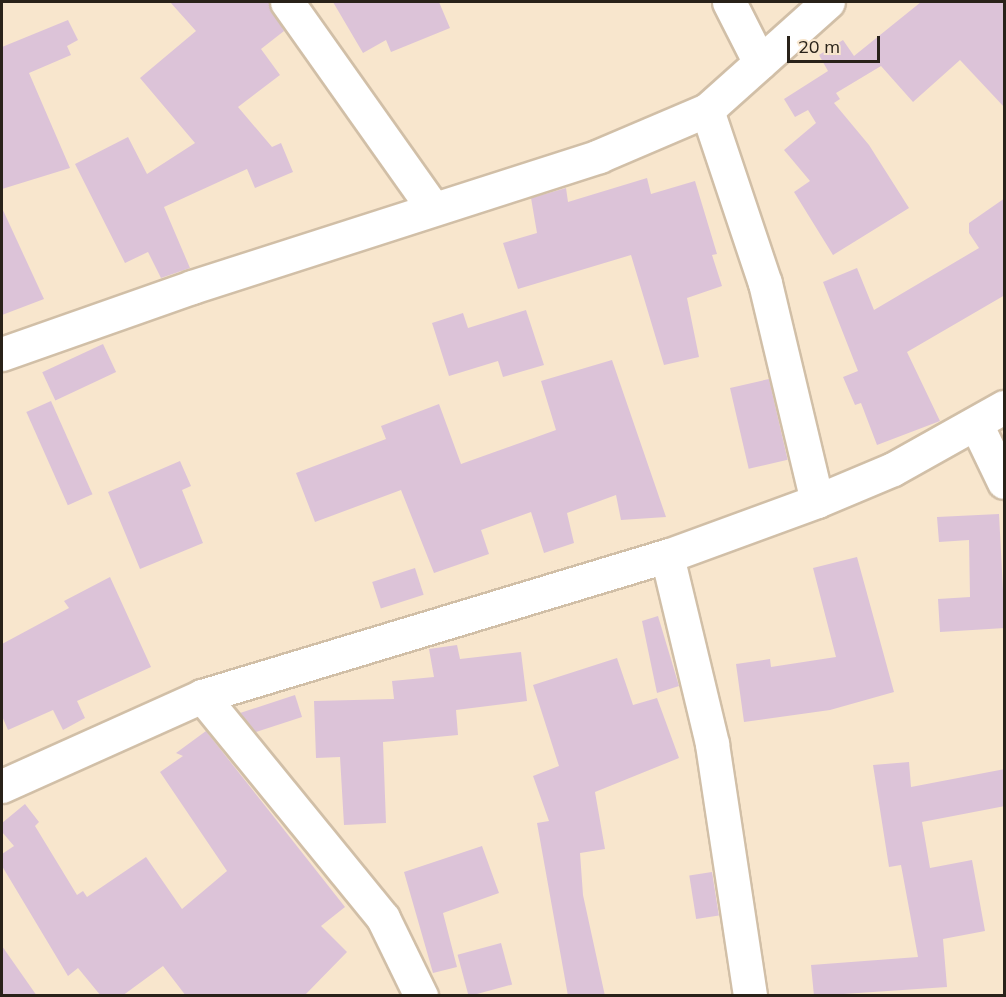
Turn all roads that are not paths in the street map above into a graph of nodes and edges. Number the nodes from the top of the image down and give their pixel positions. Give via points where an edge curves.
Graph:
1 (287, 2) edge
2 (729, 2) edge
3 (828, 2) edge
4 (760, 63) junction
5 (706, 110) junction
6 (433, 208) junction
7 (2, 354) edge
8 (1005, 407) edge
9 (977, 426) junction
10 (1005, 482) edge
11 (817, 501) junction
12 (667, 556) junction
13 (202, 696) junction
14 (2, 786) edge
15 (420, 996) edge
16 (750, 996) edge

1 - 6 street
2 - 4 street
3 - 4 street
4 - 5 street
5 - 6 street via 599,156
5 - 11 street via 765,283
6 - 7 street
8 - 9 street
9 - 10 street
9 - 11 street
11 - 12 street
12 - 13 street
12 - 16 street via 712,744
13 - 14 street
13 - 15 street via 383,918

